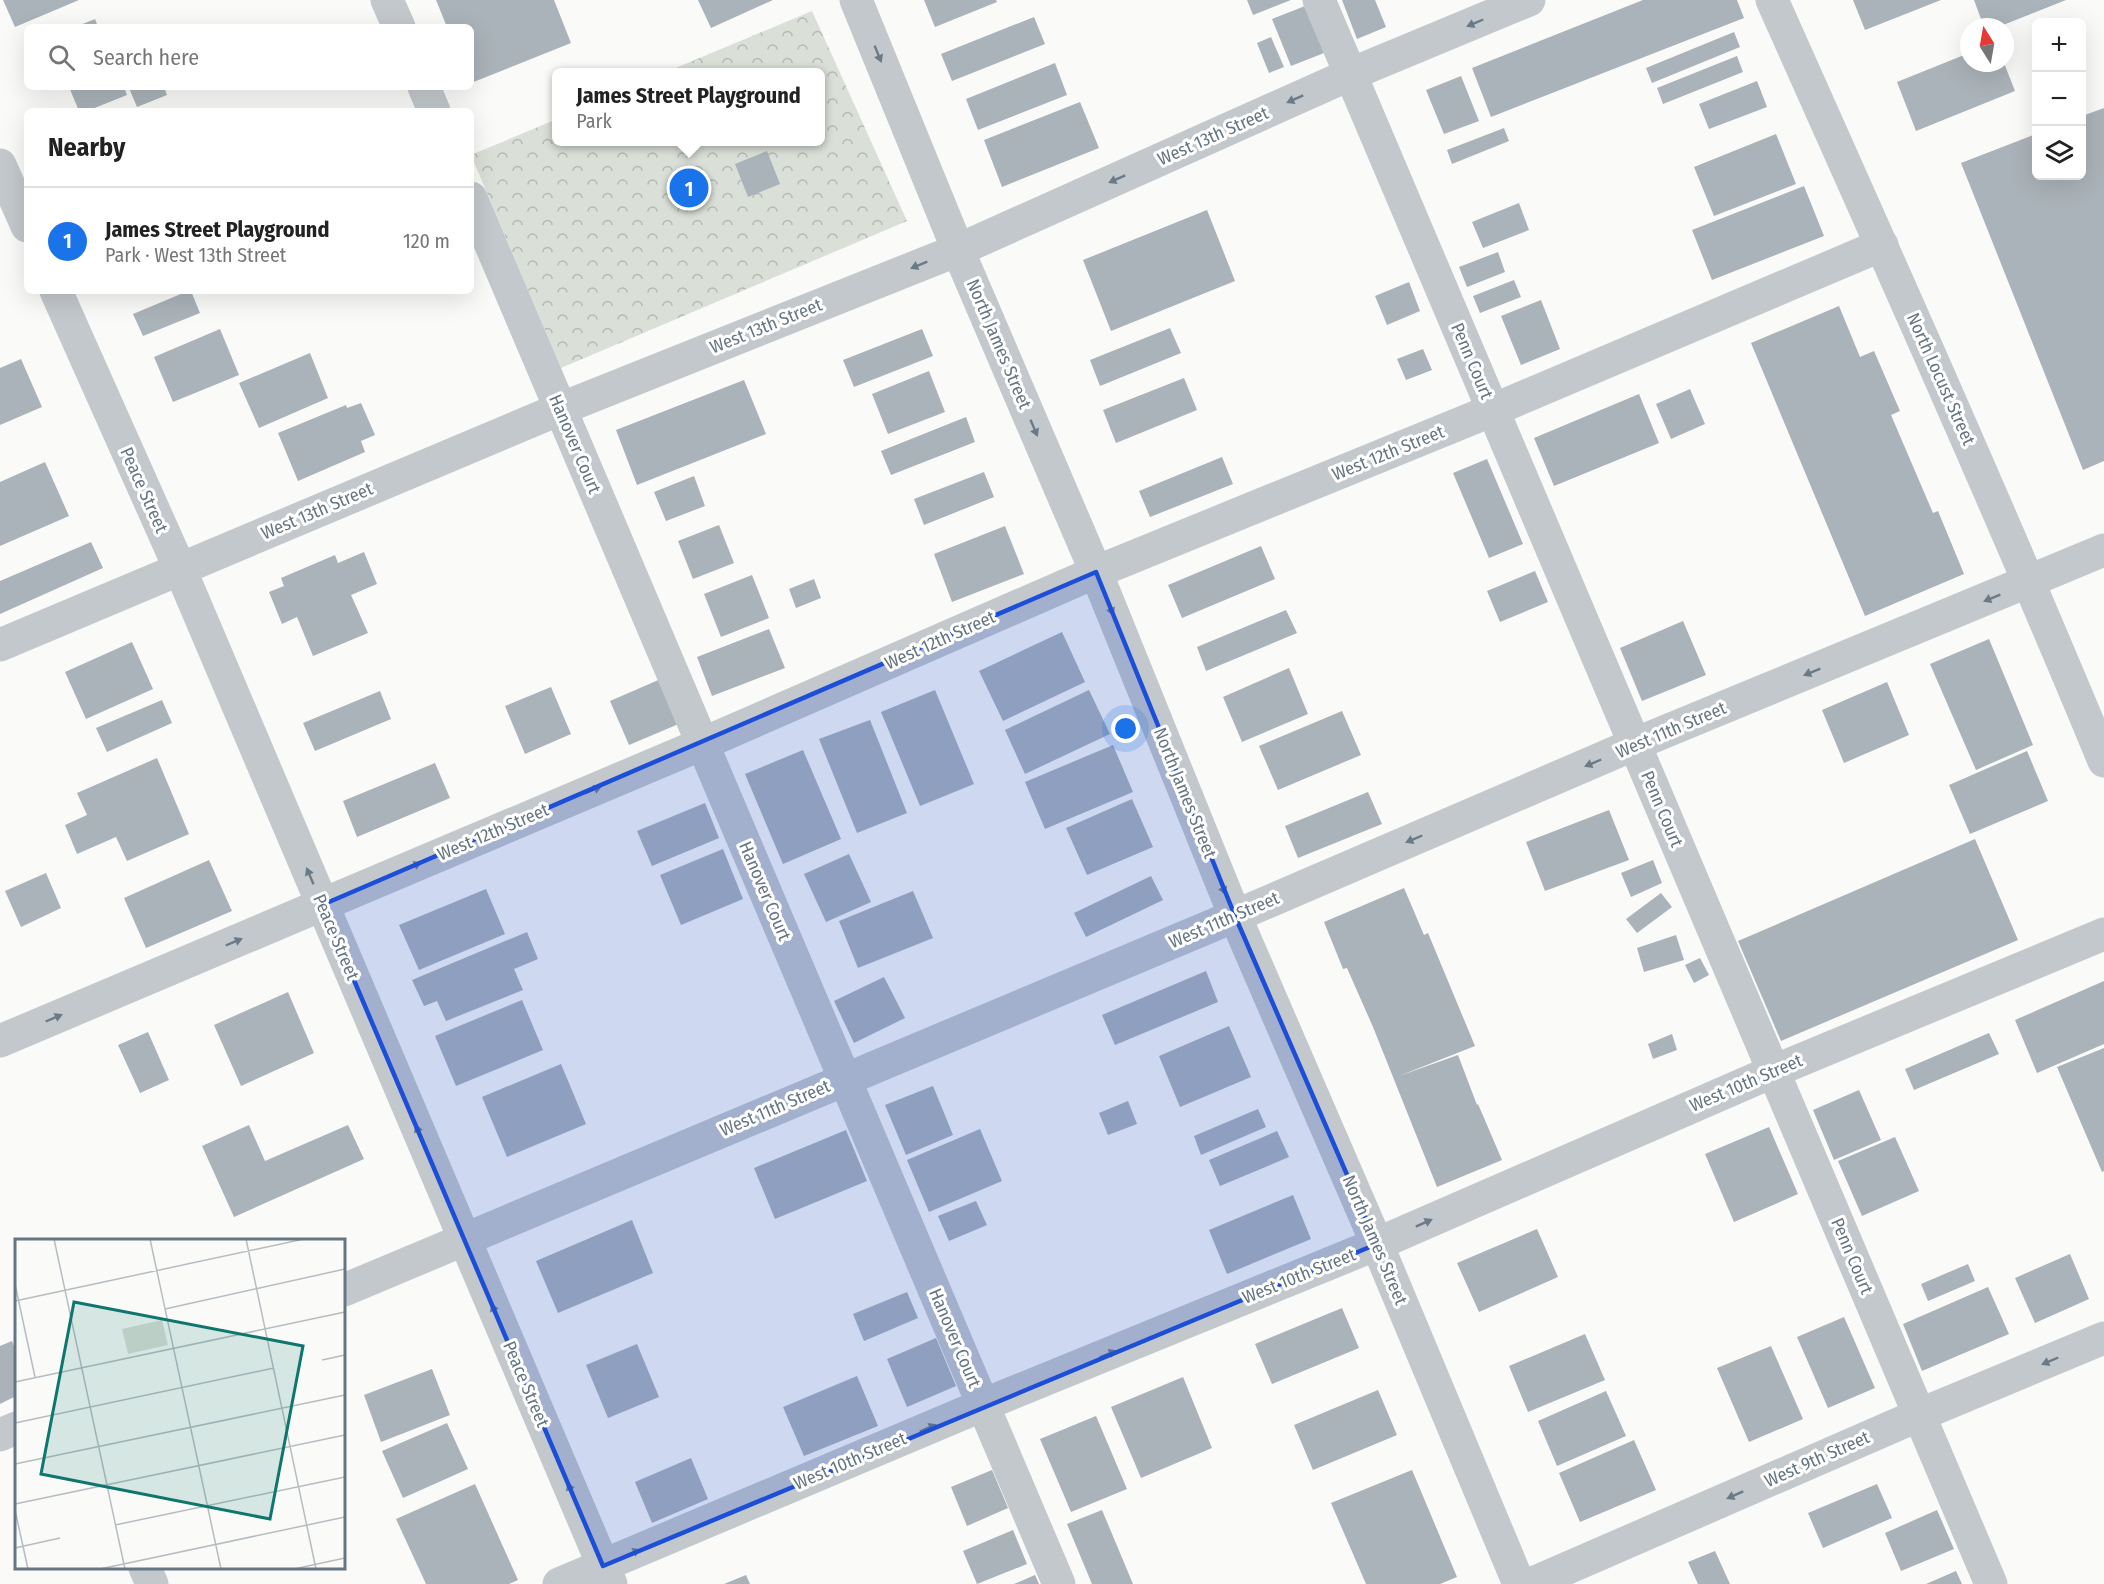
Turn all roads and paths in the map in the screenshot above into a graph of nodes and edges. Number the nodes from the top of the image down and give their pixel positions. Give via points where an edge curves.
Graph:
1 (387, 0) edge
2 (856, 0) edge
3 (1319, 0) edge
4 (1529, 0) edge
5 (1772, 0) edge
6 (398, 24) edge
7 (1351, 74) junction
8 (425, 90) edge
9 (433, 108) edge
10 (0, 165) edge
11 (474, 205) edge
12 (24, 219) edge
13 (1882, 245) junction
14 (958, 250) junction
15 (57, 294) edge
16 (560, 409) junction
17 (1493, 410) junction
18 (2104, 550) edge
19 (180, 569) junction
20 (1096, 572) junction
21 (2030, 582) junction
22 (0, 645) edge
23 (702, 744) junction
24 (1635, 744) junction
25 (2104, 761) edge
26 (322, 905) junction
27 (1235, 916) junction
28 (2104, 934) edge
29 (0, 1041) edge
30 (1774, 1071) junction
31 (844, 1079) junction
32 (464, 1239) junction
33 (1377, 1244) junction
34 (345, 1290) edge
35 (2104, 1338) edge
36 (983, 1405) junction
37 (1919, 1415) junction
38 (15, 1428) edge
39 (0, 1435) edge
40 (145, 1569) edge
41 (607, 1575) edge
42 (152, 1584) edge
43 (559, 1584) edge
44 (1059, 1584) edge
45 (1519, 1584) edge
46 (1531, 1584) edge
47 (1991, 1584) edge

1 - 6 street
2 -> 14 street, North James Street
3 - 7 street, Penn Court
4 -> 7 street, West 13th Street
5 - 13 street, North Locust Street
7 -> 14 street, West 13th Street
7 - 17 street, Penn Court
8 - 9 street
10 - 12 street
11 - 16 street, Hanover Court
13 - 17 street, West 12th Street
13 - 21 street, North Locust Street
14 -> 16 street, West 13th Street
14 -> 20 street, North James Street
15 - 19 street, Peace Street
16 - 19 street, West 13th Street
16 - 23 street, Hanover Court
17 - 20 street, West 12th Street
17 - 24 street, Penn Court
18 - 21 street, West 11th Street
19 - 22 street, West 13th Street
26 -> 19 street, Peace Street
20 - 23 street, West 12th Street
20 -> 27 street, North James Street
21 -> 24 street, West 11th Street
21 - 25 street, North Locust Street
26 -> 23 street, West 12th Street
23 - 31 street, Hanover Court
24 -> 27 street, West 11th Street
24 - 30 street, Penn Court
29 -> 26 street, West 12th Street
32 -> 26 street, Peace Street
27 - 31 street, West 11th Street
27 - 33 street, North James Street
28 - 30 street, West 10th Street
33 -> 30 street, West 10th Street
30 - 37 street, Penn Court
31 - 32 street, West 11th Street
31 - 36 street, Hanover Court
32 - 34 street, West 11th Street
41 -> 32 street, Peace Street
36 -> 33 street, West 10th Street
33 - 45 street, North James Street
35 -> 37 street, West 9th Street
41 -> 36 street, West 10th Street
36 - 44 street, Hanover Court
37 -> 46 street, West 9th Street
37 - 47 street, Penn Court
38 - 39 street
40 - 42 street
41 - 43 street, West 10th Street

